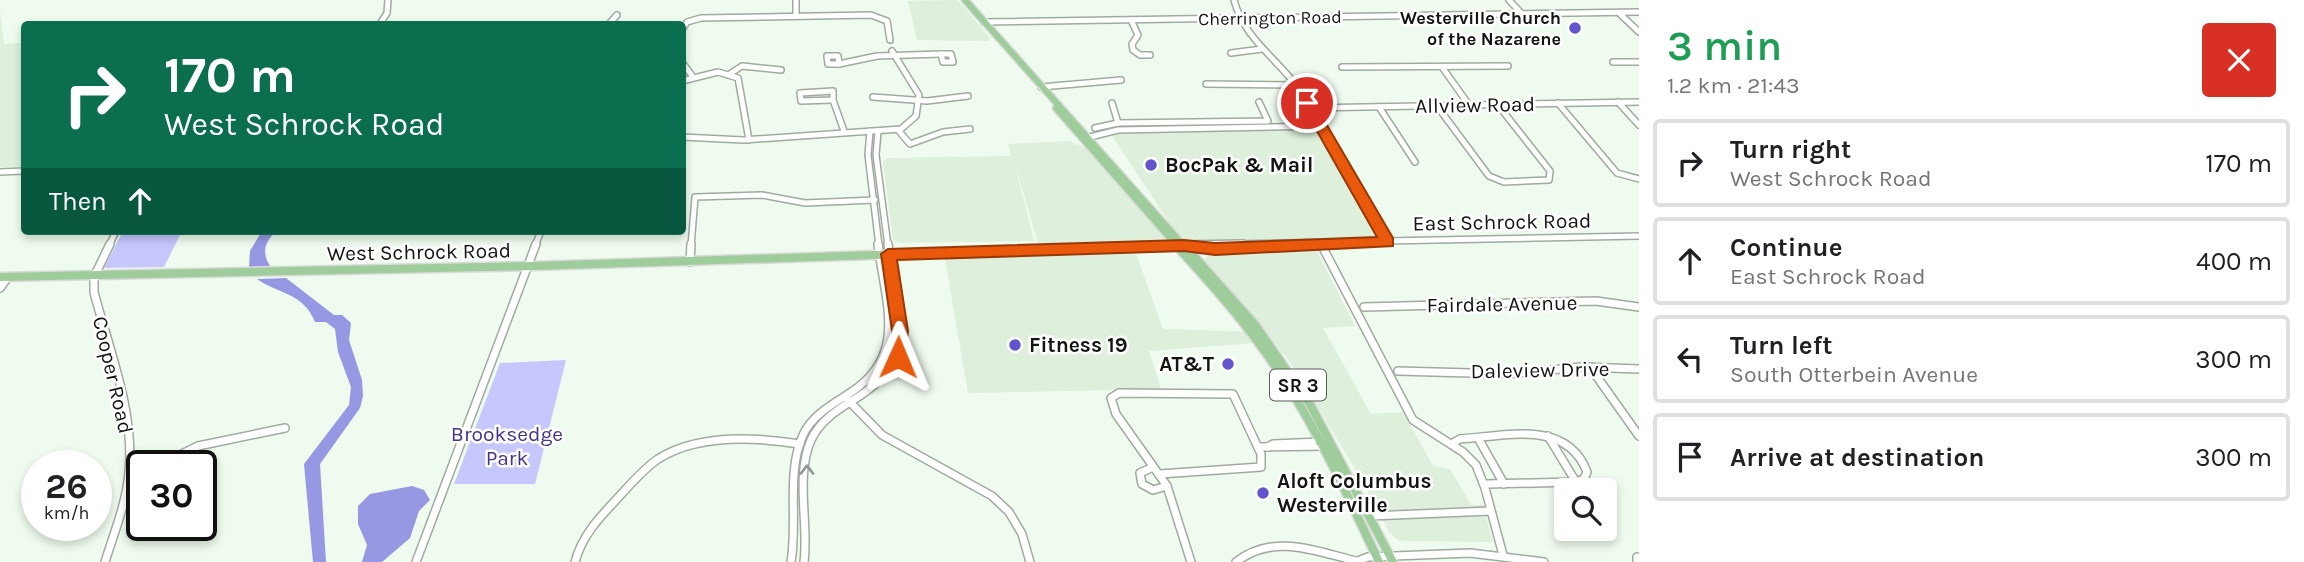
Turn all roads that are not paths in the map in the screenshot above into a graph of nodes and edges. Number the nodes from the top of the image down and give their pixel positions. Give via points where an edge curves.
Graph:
1 (388, 0) edge
2 (796, 0) edge
3 (965, 0) edge
4 (1234, 0) edge
5 (1509, 0) edge
6 (1639, 12) edge
7 (1619, 13) junction
8 (1522, 14) junction
9 (617, 15) dead end
10 (796, 16) junction
11 (1238, 18) junction
12 (1131, 20) junction
13 (382, 21) edge
14 (612, 21) edge
15 (984, 22) junction
16 (686, 26) edge
17 (1639, 32) edge
18 (890, 40) dead end
19 (1262, 49) junction
20 (892, 53) junction
21 (1231, 53) dead end
22 (941, 54) dead end
23 (1150, 55) dead end
24 (1613, 62) dead end
25 (1639, 62) edge
26 (839, 64) dead end
27 (1508, 66) dead end
28 (686, 67) edge
29 (1442, 67) junction
30 (1342, 68) dead end
31 (781, 71) dead end
32 (731, 74) junction
33 (694, 77) junction
34 (686, 80) edge
35 (1121, 80) dead end
36 (1206, 84) dead end
37 (1297, 85) junction
38 (1041, 87) junction
39 (968, 96) dead end
40 (873, 97) dead end
41 (834, 100) junction
42 (919, 100) junction
43 (1259, 102) dead end
44 (1618, 102) junction
45 (1639, 102) edge
46 (1112, 103) dead end
47 (1558, 103) junction
48 (1498, 104) junction
49 (1469, 105) junction
50 (1056, 106) junction
51 (1437, 106) junction
52 (1379, 107) junction
53 (1311, 108) junction
54 (1118, 123) junction
55 (1639, 125) edge
56 (1321, 126) junction
57 (1095, 128) dead end
58 (898, 130) junction
59 (970, 130) dead end
60 (844, 131) junction
61 (874, 132) junction
62 (686, 137) edge
63 (1086, 138) junction
64 (749, 140) junction
65 (1415, 162) dead end
66 (21, 171) edge
67 (0, 172) edge
68 (1639, 179) edge
69 (877, 200) junction
70 (114, 235) edge
71 (540, 235) edge
72 (1639, 236) edge
73 (1388, 242) junction
74 (1321, 243) junction
75 (1180, 246) junction
76 (884, 255) junction
77 (690, 262) junction
78 (529, 267) junction
79 (4, 277) edge
80 (94, 277) junction
81 (0, 288) edge
82 (1364, 307) dead end
83 (1639, 307) edge
84 (1257, 333) junction
85 (1590, 367) junction
86 (1639, 369) edge
87 (1398, 371) dead end
88 (1294, 394) junction
89 (847, 399) junction
90 (1319, 419) junction
91 (285, 428) dead end
92 (1548, 436) junction
93 (1639, 436) edge
94 (1478, 438) junction
95 (799, 444) junction
96 (1327, 444) junction
97 (1451, 444) junction
98 (808, 447) junction
99 (1258, 447) junction
100 (128, 450) edge
101 (190, 450) edge
102 (1153, 467) junction
103 (1160, 474) junction
104 (1574, 478) edge
105 (1583, 478) edge
106 (1554, 482) edge
107 (1487, 484) junction
108 (1504, 484) junction
109 (126, 485) edge
110 (1167, 486) junction
111 (1490, 511) junction
112 (1370, 516) junction
113 (1503, 555) junction
114 (1378, 559) edge
115 (1392, 559) edge
116 (106, 562) edge
117 (416, 562) edge
118 (575, 562) edge
119 (791, 562) edge
120 (804, 562) edge
121 (1030, 562) edge
122 (1191, 562) edge
123 (1236, 562) edge
124 (1359, 562) edge
125 (1544, 562) edge

1 - 13 street
2 - 10 street
3 - 15 main road
4 - 11 street
5 - 8 street
6 - 7 street, Cherrington Road
7 - 8 street, Cherrington Road
7 - 17 street
8 - 11 street, Cherrington Road
9 - 14 street
10 - 16 street via 690,21
10 - 18 street via 871,15 889,25
11 - 12 street, Cherrington Road
11 - 19 street
12 - 15 street, Cherrington Road
12 - 23 street via 1138,35 1133,50
15 - 38 main road
19 - 21 street
19 - 37 street
20 - 22 street
20 - 26 street
20 - 42 street via 913,80
24 - 25 street
27 - 29 street
28 - 33 street
29 - 30 street
29 - 49 street
31 - 32 street via 742,66
32 - 33 street
32 - 64 street via 741,84
33 - 34 street
35 - 38 street
36 - 37 street
37 - 53 street
38 - 50 main road
39 - 42 street
40 - 42 street
41 - 41 street via 833,91 800,93 801,101
41 - 60 street
42 - 58 street via 914,120
43 - 54 street via 1268,121
44 - 45 street, Allview Road
44 - 47 street, Allview Road
44 - 55 street
46 - 54 street
47 - 48 street, Allview Road
47 - 68 street via 1617,173
48 - 49 street, Allview Road
48 - 51 street via 1551,178 1494,179
49 - 51 street, Allview Road
50 - 63 main road
50 - 63 main road via 1074,119
51 - 52 street, Allview Road
52 - 53 street, Allview Road
52 - 65 street
53 - 56 street
54 - 57 street
56 - 63 street via 1118,130
56 - 73 street
58 - 59 street via 910,144 943,132
58 - 61 street
60 - 61 street
60 - 64 street
61 - 69 street via 868,155
62 - 64 street
63 - 75 main road, SR 3
63 - 75 main road via 1135,200
66 - 67 street
69 - 76 street
69 - 77 street via 805,203 762,195 695,197
70 - 80 street
71 - 78 street
72 - 73 street, East Schrock Road
73 - 74 street, East Schrock Road
74 - 75 street, East Schrock Road
74 - 97 street via 1413,420
75 - 76 main road, West Schrock Road
75 - 84 main road, SR 3
75 - 84 main road, SR 3
76 - 77 main road, West Schrock Road
76 - 89 street via 900,331 898,357 877,386
77 - 78 main road, West Schrock Road
78 - 80 main road, West Schrock Road
78 - 117 street
79 - 80 main road, West Schrock Road
79 - 81 street
80 - 100 street, Cooper Road
82 - 83 street, Fairdale Avenue via 1596,301
84 - 88 main road, SR 3
84 - 90 main road, SR 3
85 - 86 street, Daleview Drive
85 - 87 street, Daleview Drive via 1507,374
85 - 93 street
88 - 90 main road via 1311,416
88 - 96 main road, SR 3
89 - 95 street via 812,421
89 - 98 street via 820,426
89 - 121 street via 880,434 981,485 1001,502 1025,540
90 - 96 main road, SR 3
91 - 101 street
92 - 94 street
92 - 104 street
92 - 105 street via 1571,445 1581,458 1587,476
94 - 97 street
94 - 108 street
95 - 98 street
95 - 118 street via 712,443 667,454 641,473 592,525
95 - 119 street
96 - 99 street
96 - 112 main road, SR 3
96 - 114 main road, SR 3
97 - 107 street via 1469,458
120 -> 98 street
99 - 102 street via 1233,394 1115,393 1111,398 1116,414
99 - 103 street via 1263,460 1258,469
102 - 103 street
102 - 110 street via 1140,473 1142,484 1153,490
103 - 110 street
106 - 108 street
107 - 108 street
107 - 111 street
109 - 116 street, Cooper Road
110 - 122 street
111 - 112 street
111 - 113 street
112 - 115 main road, SR 3
113 - 115 street
113 - 125 street
114 - 115 street
114 - 124 street
123 - 124 street via 1253,549 1282,545

